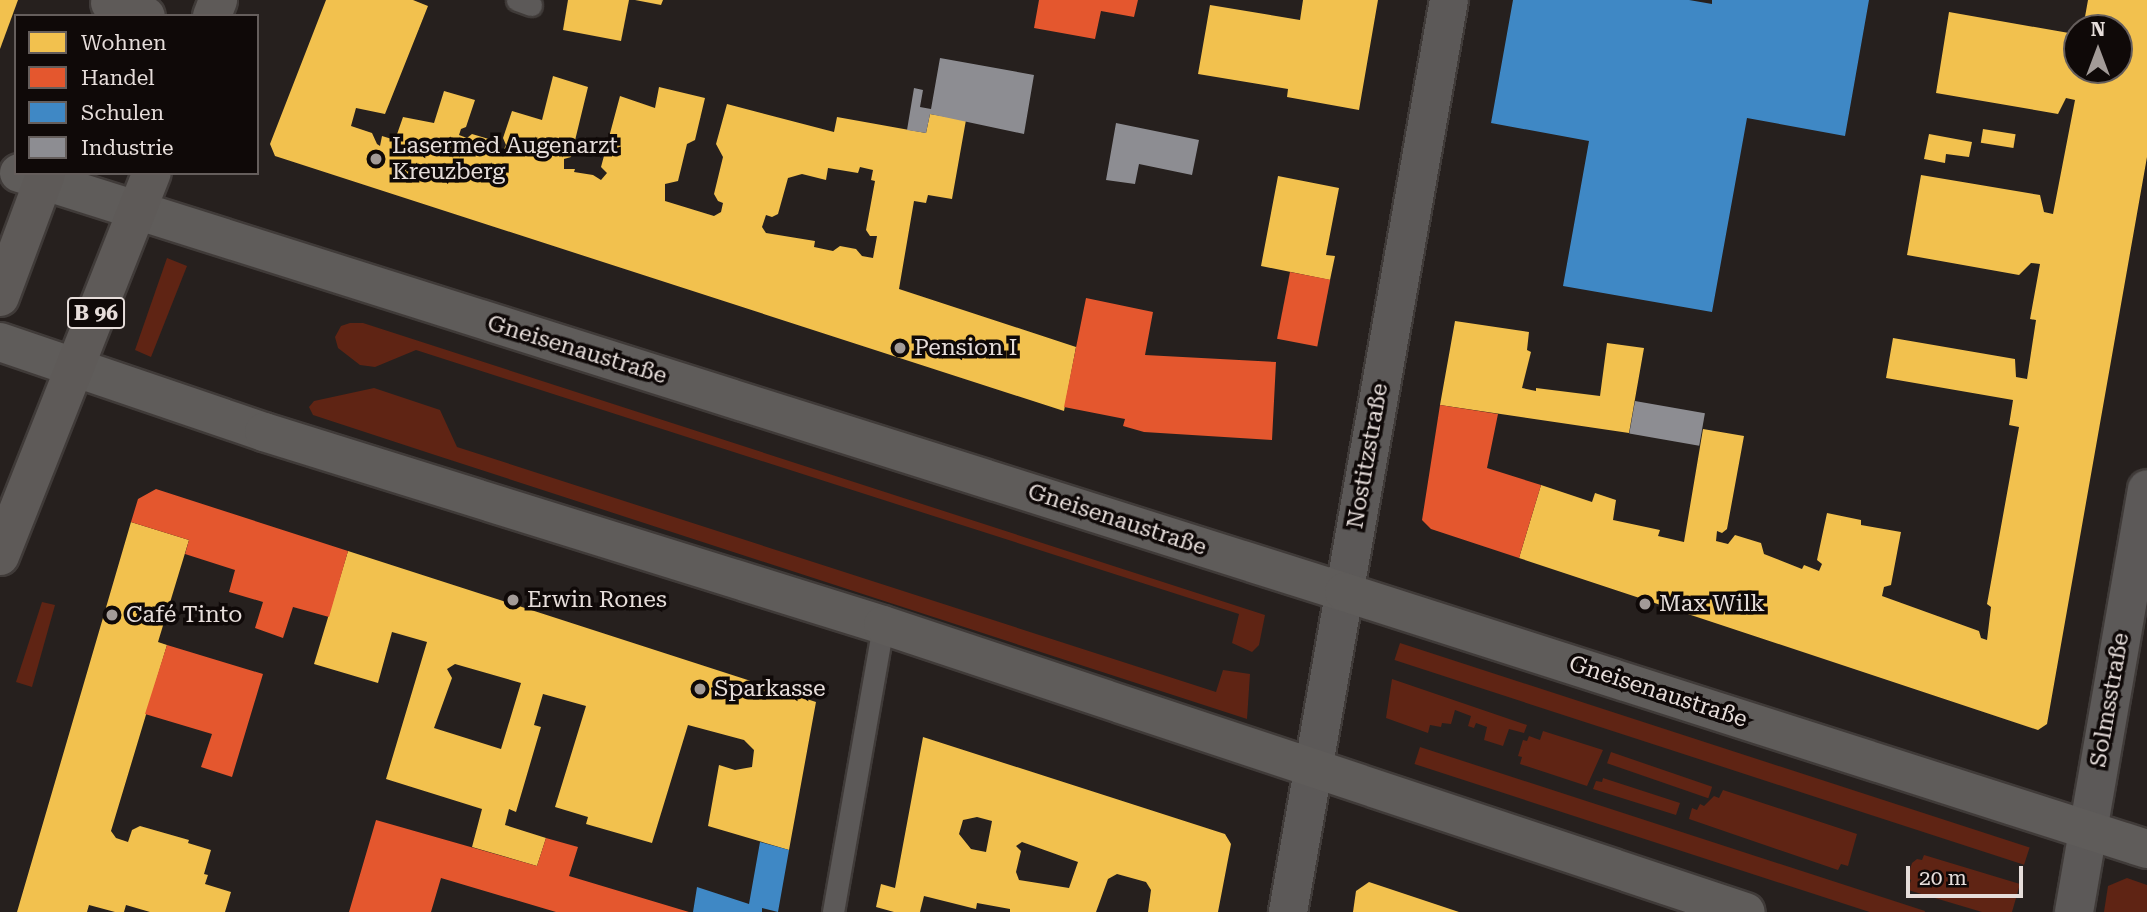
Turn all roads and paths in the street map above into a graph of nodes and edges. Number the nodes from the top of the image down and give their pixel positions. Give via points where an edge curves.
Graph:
1 (1449, 0) edge
2 (109, 6) edge
3 (139, 14) edge
4 (31, 175) edge
5 (151, 175) edge
6 (134, 211) junction
7 (0, 297) edge
8 (0, 342) edge
9 (75, 368) junction
10 (2147, 489) edge
11 (4, 533) edge
12 (1344, 592) junction
13 (883, 625) junction
14 (1314, 767) junction
15 (2088, 830) junction
16 (2147, 849) edge
17 (832, 912) edge
18 (1288, 912) edge
19 (1746, 912) edge
20 (2074, 912) edge

1 - 12 street, Nostitzstraße
2 - 3 main road
4 - 6 main road, Gneisenaustraße
4 - 7 main road
5 - 6 main road, B 96
6 - 9 main road, B 96
6 - 12 main road, Gneisenaustraße
8 - 9 main road
9 - 11 main road, B 96
9 - 13 main road via 264,432
10 - 15 street, Solmsstraße
12 - 14 street, Nostitzstraße
12 - 15 main road, Gneisenaustraße
13 - 14 main road
13 - 17 lane
14 - 18 street, Nostitzstraße
14 - 19 main road
15 - 16 main road, Gneisenaustraße
15 - 20 street, Solmsstraße

